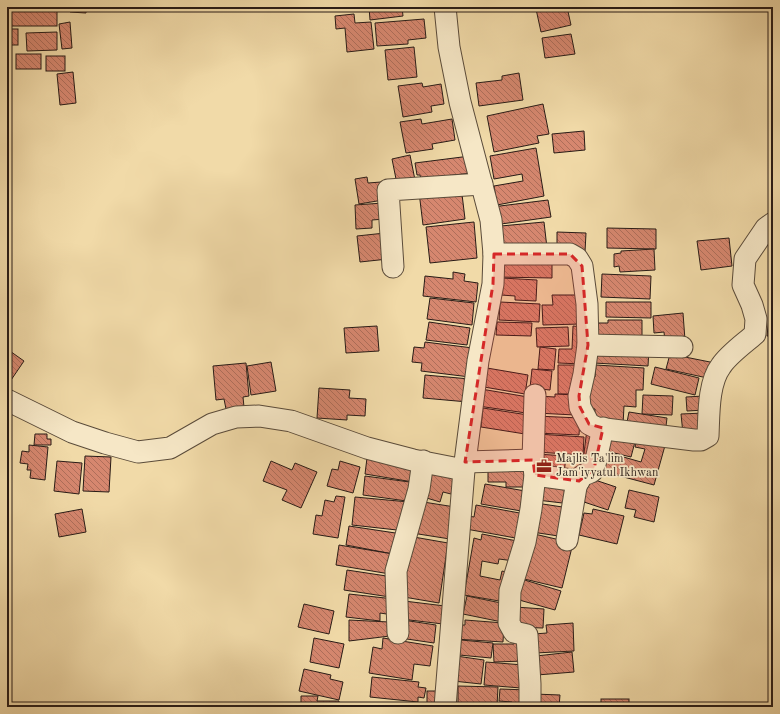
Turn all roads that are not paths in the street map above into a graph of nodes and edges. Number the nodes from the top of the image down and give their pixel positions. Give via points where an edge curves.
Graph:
1 (445, 7) edge
2 (482, 184) junction
3 (773, 223) edge
4 (494, 254) junction
5 (393, 267) dead end
6 (588, 345) junction
7 (682, 347) dead end
8 (534, 395) dead end
9 (7, 400) edge
10 (603, 428) junction
11 (423, 461) junction
12 (464, 466) junction
13 (534, 467) junction
14 (578, 480) junction
15 (567, 540) dead end
16 (398, 633) dead end
17 (446, 707) edge
18 (530, 707) edge

1 - 2 street via 449,47 460,102
2 - 4 street via 491,220
2 - 5 street via 388,190
3 - 10 street via 766,228 744,259 743,285 756,319 755,334 721,365 714,378 708,436 694,440
4 - 6 street via 570,254 577,258 582,266 586,296
4 - 12 street via 493,284 478,361
6 - 7 street
6 - 10 street via 578,396 580,407 589,424
8 - 13 street
9 - 11 street via 72,432 138,452 170,448 212,424 236,417 259,416 291,421 367,448
10 - 14 street via 594,469
11 - 12 street
11 - 16 street via 396,571
12 - 13 street
12 - 17 street
13 - 14 street
13 - 18 street via 524,542 510,591 509,623 514,632 527,635
14 - 15 street

